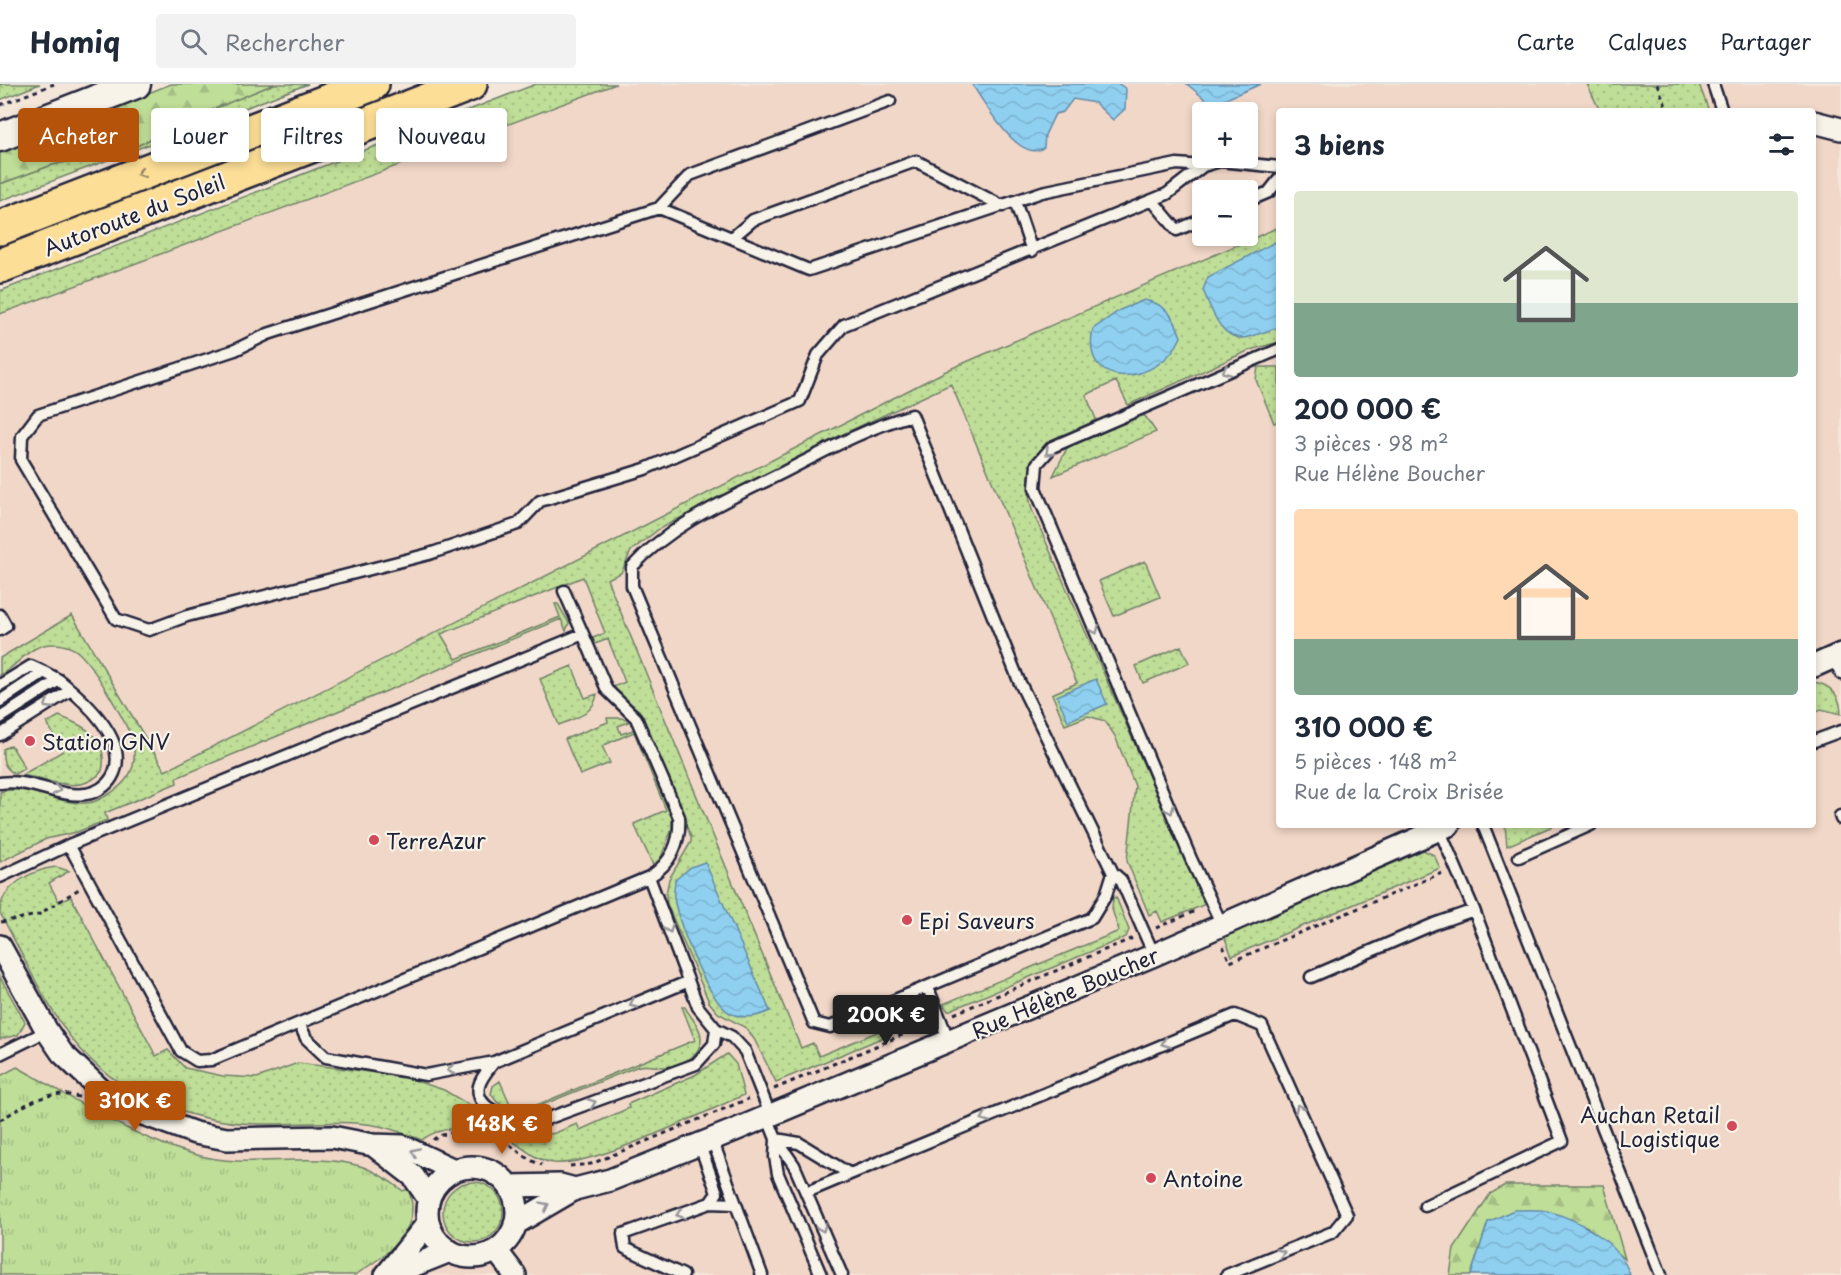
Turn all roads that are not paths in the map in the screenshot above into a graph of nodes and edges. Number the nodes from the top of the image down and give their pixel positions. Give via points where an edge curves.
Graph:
1 (104, 84) edge
2 (136, 84) edge
3 (372, 84) edge
4 (470, 84) edge
5 (1713, 84) edge
6 (890, 101) dead end
7 (1721, 108) edge
8 (1816, 123) edge
9 (0, 124) edge
10 (1841, 129) edge
11 (0, 137) edge
12 (1192, 165) edge
13 (1258, 165) edge
14 (1276, 167) edge
15 (1200, 168) edge
16 (1276, 183) edge
17 (1258, 197) edge
18 (1152, 200) junction
19 (1015, 201) junction
20 (1002, 206) junction
21 (659, 208) junction
22 (1192, 224) edge
23 (0, 228) edge
24 (732, 238) junction
25 (1032, 251) junction
26 (0, 266) edge
27 (1276, 351) edge
28 (564, 591) dead end
29 (0, 615) edge
30 (0, 630) edge
31 (583, 634) junction
32 (1839, 662) edge
33 (1816, 666) edge
34 (44, 672) junction
35 (59, 680) junction
36 (0, 685) edge
37 (71, 690) junction
38 (0, 701) edge
39 (0, 718) edge
40 (1841, 731) edge
41 (0, 735) edge
42 (1816, 740) edge
43 (0, 783) edge
44 (1442, 828) edge
45 (1444, 828) edge
46 (1484, 828) edge
47 (1584, 828) edge
48 (69, 845) junction
49 (1519, 856) dead end
50 (1113, 873) junction
51 (0, 877) edge
52 (649, 877) junction
53 (1474, 910) junction
54 (1222, 934) junction
55 (0, 946) edge
56 (1155, 955) junction
57 (1311, 976) dead end
58 (687, 982) junction
59 (928, 988) junction
60 (300, 1025) junction
61 (716, 1029) junction
62 (46, 1031) junction
63 (949, 1041) junction
64 (0, 1054) edge
65 (494, 1062) junction
66 (768, 1115) junction
67 (776, 1139) junction
68 (706, 1141) junction
69 (373, 1145) junction
70 (454, 1170) junction
71 (850, 1174) junction
72 (509, 1186) junction
73 (575, 1189) junction
74 (807, 1192) junction
75 (428, 1198) junction
76 (710, 1203) junction
77 (734, 1204) junction
78 (1425, 1206) dead end
79 (428, 1223) junction
80 (515, 1224) junction
81 (496, 1250) junction
82 (450, 1251) junction
83 (388, 1275) edge
84 (515, 1275) edge
85 (683, 1275) edge
86 (762, 1275) edge
87 (821, 1275) edge
88 (842, 1275) edge
89 (1227, 1275) edge
90 (1661, 1275) edge

1 - 9 main road
2 - 11 main road
3 -> 23 highway, Autoroute du Soleil
4 - 26 highway, Autoroute du Soleil
5 - 7 lane
6 - 21 lane via 690,175
8 - 10 street
12 - 19 lane via 1177,164
13 - 14 lane
15 - 18 lane via 1167,194
16 - 17 lane
18 - 22 lane via 1177,230
18 - 25 lane
19 - 20 lane
19 - 25 lane
20 - 24 lane via 809,270
20 - 24 lane via 916,161 753,220
21 - 24 lane
21 - 25 lane via 268,334 235,350 38,415 22,436 21,460 116,619 150,630 187,616 429,554 518,524 540,501 645,469 800,401 818,355 844,325
27 -> 54 lane via 1052,447 1037,464 1035,488
28 - 31 lane
29 - 30 lane via 6,626
31 - 48 lane
31 - 52 lane via 607,690 636,718 679,817 680,831 672,856
32 - 33 street
34 - 35 lane
34 - 36 lane via 31,666
34 - 38 lane
35 - 37 lane
35 - 39 lane
37 -> 41 lane
43 -> 37 lane via 18,782 87,794 109,782 116,771 114,743
40 - 42 lane
44 - 54 street, Rue Hélène Boucher
45 - 53 lane
46 - 90 lane
47 - 49 lane
48 - 51 lane
48 - 60 lane via 181,1051 197,1060 211,1060
50 - 56 lane via 1121,880
50 - 59 lane via 1092,918
50 - 59 lane via 1020,681 912,415 876,425 720,504 653,544 632,567 632,586 814,1023 830,1027
52 -> 58 lane
52 - 60 lane
53 - 57 lane
53 - 78 lane via 1562,1141
54 - 56 street, Rue Hélène Boucher
55 - 62 street
56 - 63 street, Rue Hélène Boucher
58 - 61 lane via 698,1007
58 -> 65 lane
59 - 63 lane
65 -> 60 lane via 426,1074 326,1057 306,1038
65 -> 61 lane via 479,1086 483,1102 515,1121 541,1121 696,1064 714,1044
61 - 66 lane via 732,1037 745,1051
62 - 64 lane
62 - 69 street via 62,1053 101,1090 165,1123 228,1139 332,1137
63 - 66 street, Rue Hélène Boucher
66 - 67 lane
66 - 68 street, Rue Hélène Boucher
67 - 71 lane via 799,1143
67 - 74 lane
67 - 87 lane via 778,1174
68 - 73 street, Rue Hélène Boucher via 610,1180
68 - 76 lane via 717,1193
68 - 77 lane via 729,1179
70 -> 69 street via 402,1146
69 - 75 street via 413,1176
70 - 72 street via 488,1169
70 - 75 street via 436,1183
71 - 74 lane
89 -> 71 lane via 1333,1232 1347,1215 1262,1026 1235,1014
72 - 73 street, Rue Hélène Boucher via 560,1185
72 - 80 street via 516,1203
80 -> 73 street, Rue Hélène Boucher
74 -> 88 lane
75 - 79 street
76 - 77 lane
76 -> 85 lane via 623,1234 625,1248
77 - 86 lane
79 - 82 street via 437,1241
79 - 83 street
80 - 81 street, Rue Hélène Boucher
81 - 82 street via 473,1257
81 - 84 street
82 - 83 street

